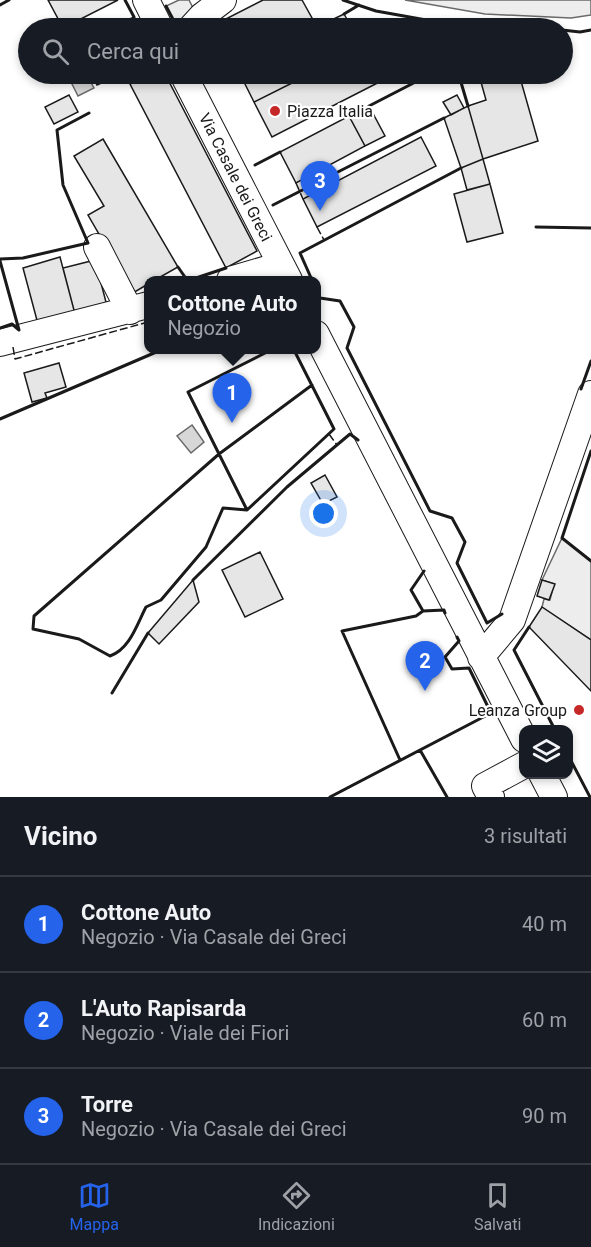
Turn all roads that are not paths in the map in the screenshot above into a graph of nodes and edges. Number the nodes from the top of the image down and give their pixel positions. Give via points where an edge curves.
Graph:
1 (146, 0) edge
2 (223, 0) edge
3 (155, 18) edge
4 (200, 18) edge
5 (188, 84) edge
6 (97, 247) dead end
7 (285, 273) edge
8 (261, 276) edge
9 (139, 308) edge
10 (0, 343) edge
11 (321, 344) edge
12 (591, 394) edge
13 (481, 657) junction
14 (519, 729) edge
15 (519, 768) edge
16 (545, 779) edge
17 (491, 797) edge
18 (554, 797) edge

1 - 3 street
2 - 4 street
5 - 7 street, Via Casale dei Greci
6 - 9 street
7 - 8 street
9 - 10 street
11 - 13 street
12 - 13 street via 512,620
13 - 14 street
15 - 17 street via 485,786
16 - 18 street

